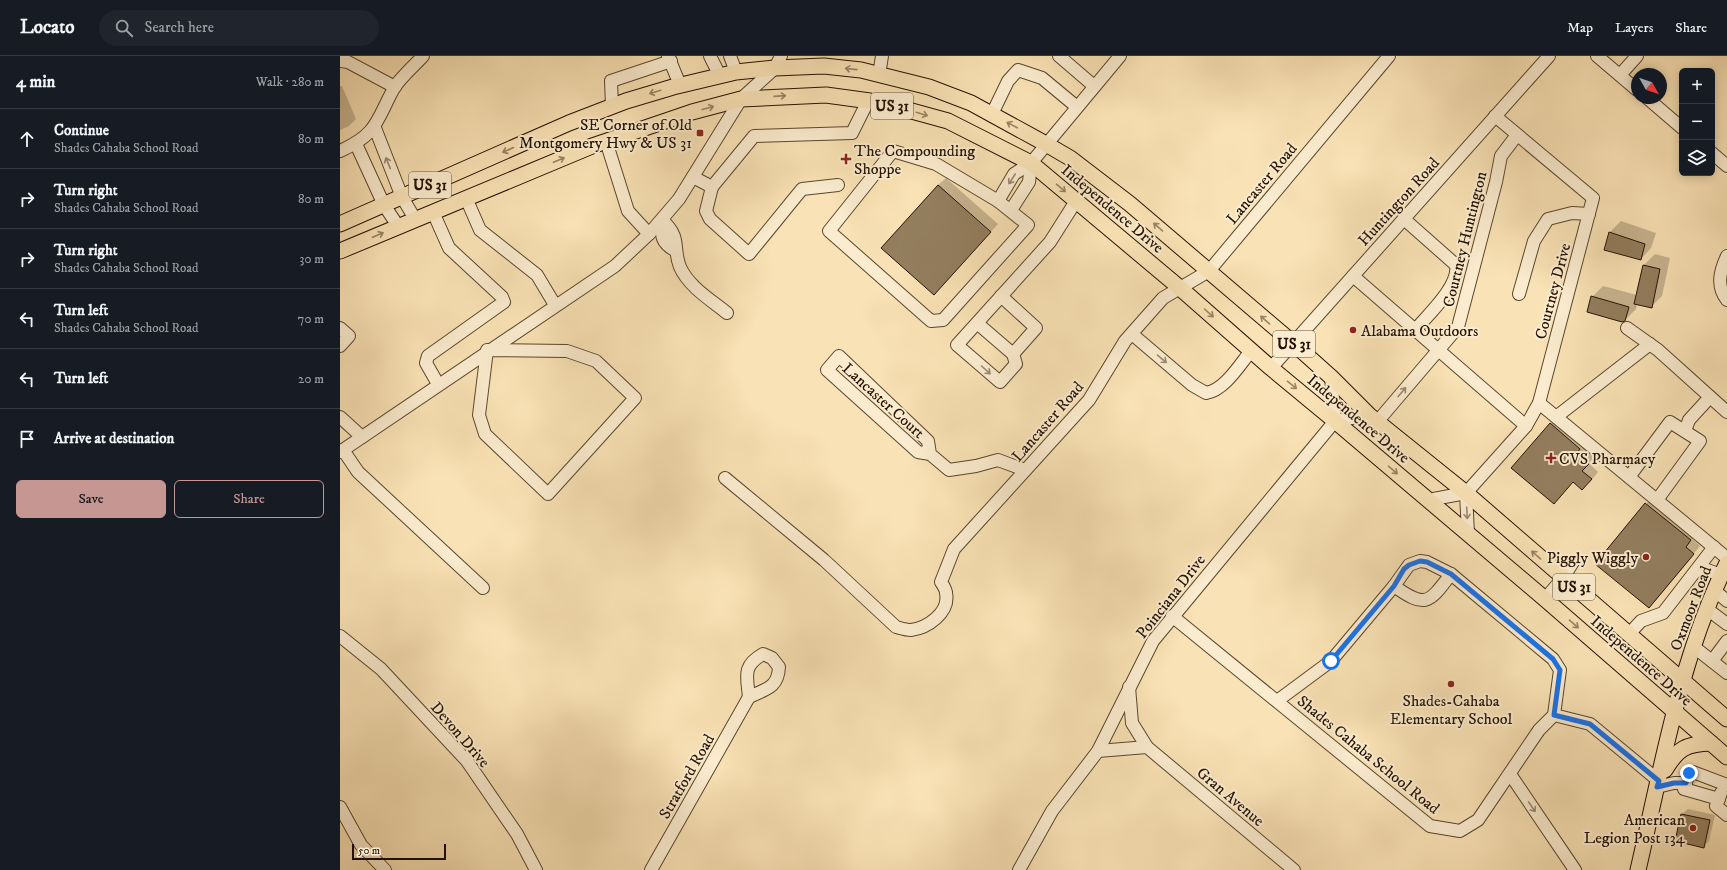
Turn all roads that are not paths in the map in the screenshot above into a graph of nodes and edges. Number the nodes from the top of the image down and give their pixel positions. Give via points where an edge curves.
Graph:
1 (423, 56) edge
2 (710, 56) edge
3 (730, 56) edge
4 (882, 56) edge
5 (1059, 56) edge
6 (1120, 56) edge
7 (1390, 56) edge
8 (1549, 56) edge
9 (1597, 56) edge
10 (1637, 56) edge
11 (670, 58) edge
12 (340, 61) edge
13 (778, 62) edge
14 (736, 72) junction
15 (879, 75) junction
16 (1620, 75) junction
17 (720, 76) junction
18 (680, 85) junction
19 (1631, 85) edge
20 (1094, 86) junction
21 (395, 87) junction
22 (742, 99) junction
23 (868, 101) junction
24 (1654, 104) edge
25 (612, 106) junction
26 (1077, 107) junction
27 (992, 114) junction
28 (1495, 116) junction
29 (1679, 125) edge
30 (374, 128) junction
31 (1517, 135) junction
32 (606, 141) junction
33 (356, 144) junction
34 (1046, 144) junction
35 (340, 152) edge
36 (1715, 156) edge
37 (1031, 163) junction
38 (1727, 166) edge
39 (693, 177) junction
40 (838, 185) dead end
41 (712, 187) junction
42 (402, 197) junction
43 (466, 198) junction
44 (1076, 200) junction
45 (998, 201) junction
46 (384, 205) junction
47 (1010, 210) junction
48 (433, 212) junction
49 (1589, 214) junction
50 (1404, 219) junction
51 (415, 220) junction
52 (662, 220) junction
53 (340, 224) edge
54 (398, 226) junction
55 (649, 234) junction
56 (340, 251) edge
57 (1727, 256) edge
58 (1209, 271) junction
59 (1353, 276) junction
60 (1180, 288) junction
61 (1520, 294) dead end
62 (1001, 296) junction
63 (1727, 300) edge
64 (555, 305) junction
65 (727, 313) dead end
66 (977, 323) junction
67 (340, 328) edge
68 (1627, 328) dead end
69 (1416, 329) junction
70 (1132, 334) junction
71 (1293, 343) junction
72 (1650, 344) junction
73 (340, 346) edge
74 (1438, 349) junction
75 (487, 350) junction
76 (1251, 351) junction
77 (1013, 354) junction
78 (1271, 368) junction
79 (1331, 377) junction
80 (438, 384) junction
81 (1710, 397) junction
82 (1539, 403) junction
83 (890, 405) junction
84 (1727, 412) edge
85 (340, 417) edge
86 (879, 417) junction
87 (1556, 417) junction
88 (1373, 418) junction
89 (1336, 421) junction
90 (1526, 426) junction
91 (1685, 431) junction
92 (362, 436) junction
93 (342, 451) edge
94 (930, 454) junction
95 (1025, 470) junction
96 (1629, 477) junction
97 (725, 478) dead end
98 (1466, 493) junction
99 (1428, 500) junction
100 (1657, 500) junction
101 (1468, 534) junction
102 (1714, 547) junction
103 (1727, 558) edge
104 (1574, 562) dead end
105 (1699, 567) junction
106 (1724, 569) edge
107 (1451, 574) junction
108 (1563, 578) junction
109 (1394, 586) junction
110 (483, 588) dead end
111 (1714, 590) junction
112 (1545, 599) junction
113 (1727, 601) edge
114 (1707, 609) junction
115 (1172, 616) junction
116 (1727, 624) edge
117 (1629, 634) junction
118 (340, 636) edge
119 (1727, 641) edge
120 (1694, 647) junction
121 (1712, 661) junction
122 (1727, 673) edge
123 (1683, 680) junction
124 (1129, 686) junction
125 (749, 697) dead end
126 (1278, 701) junction
127 (1675, 712) junction
128 (1554, 715) junction
129 (1727, 719) edge
130 (1711, 743) junction
131 (1147, 747) junction
132 (1098, 751) junction
133 (1727, 757) edge
134 (1510, 774) junction
135 (1726, 780) edge
136 (1686, 783) junction
137 (1658, 784) junction
138 (1718, 799) junction
139 (340, 807) edge
140 (1727, 815) edge
141 (381, 869) edge
142 (536, 870) edge
143 (651, 870) edge
144 (1020, 870) edge
145 (1294, 870) edge
146 (1575, 870) edge
147 (1638, 870) edge

1 - 21 street
2 - 17 street
3 - 14 street
4 - 15 street
5 - 20 street
6 - 20 street
7 - 58 street, Lancaster Road
8 - 28 street, Huntington Road
9 - 16 street
10 - 16 street
11 - 18 street
11 - 25 street via 611,81
12 - 21 street via 348,62
13 - 14 main road, Independence Drive / US 31
15 -> 13 main road, Independence Drive / US 31 via 861,70
13 - 22 street
14 - 17 main road, Independence Drive / US 31
15 - 27 main road, Independence Drive / US 31 via 929,87
16 - 19 street
17 - 18 main road, Independence Drive / US 31
18 -> 25 main road, Independence Drive / US 31
20 - 26 street
21 - 30 street
22 -> 23 main road, Independence Drive / US 31 via 826,95
32 -> 22 main road, Independence Drive / US 31 via 692,112
22 - 39 street
23 -> 37 main road, Independence Drive / US 31 via 948,122
23 - 41 street via 852,133 754,136
24 - 29 street
25 -> 42 main road, Independence Drive / US 31
26 - 27 street via 1042,78 1018,70 1008,81
26 - 34 street
34 -> 27 main road, Independence Drive / US 31
28 - 31 street, Courtney Drive
28 - 50 street, Huntington Road
30 - 33 street
42 -> 30 street
31 - 49 street, Courtney Drive via 1593,198
31 - 74 street, Courtney Huntington via 1501,156 1458,327
43 -> 32 main road, Independence Drive / US 31
32 - 55 street via 628,211
33 - 35 street
33 - 46 street
34 - 37 street
58 -> 34 main road, Independence Drive / US 31 via 1130,204 1070,158
36 - 38 street
37 -> 44 main road, Independence Drive / US 31
37 -> 45 street via 1014,174
37 - 47 street via 1029,182
39 - 41 street
39 - 52 street
40 - 41 street via 802,190 749,254 710,219 706,211
42 - 46 main road, Independence Drive / US 31
42 - 51 street
43 - 48 main road, Independence Drive / US 31
43 - 64 street via 480,230 537,275
44 - 60 main road, Independence Drive / US 31
44 - 62 street via 1050,242
45 - 47 street
45 - 47 street via 936,164 893,151 829,230 931,321 943,320 1028,225
46 - 53 main road, Independence Drive / US 31
46 - 54 street
48 - 51 main road, Independence Drive / US 31
48 - 80 street via 449,248 502,297 504,302 428,356 426,363
49 - 61 street via 1572,214 1548,219 1534,241
49 - 82 street, Courtney Drive
50 - 59 street, Huntington Road
50 - 69 street via 1456,266 1457,272 1453,284
51 - 54 main road, Independence Drive / US 31
52 - 55 street
52 - 65 street via 671,228 677,241 676,251 685,276 702,294
56 -> 54 main road, Independence Drive / US 31
55 - 64 street via 615,266
57 - 63 street via 1720,272 1722,294
58 - 60 street, Lancaster Road
71 -> 58 main road, Independence Drive / US 31
59 - 69 street
59 - 71 street, Huntington Road
60 - 70 street, Lancaster Road via 1163,298
60 -> 76 main road, Independence Drive / US 31
62 - 66 street
62 - 77 street via 1036,328
64 - 75 street
66 - 77 street
66 -> 77 street via 957,345 1000,382 1016,364
67 - 73 street via 349,336
68 - 72 street
69 - 74 street
70 -> 76 street via 1203,392 1210,392 1227,380
70 - 95 street, Lancaster Road via 1125,341 1089,400
71 - 78 street, Huntington Road
71 - 79 main road, Independence Drive / US 31
72 - 81 street
72 - 87 street
88 -> 74 street, Courtney Huntington
74 - 90 street
75 - 75 street via 479,416 485,434 548,494 635,398 596,361 567,351
75 - 80 street
76 - 78 main road, Independence Drive / US 31
78 -> 89 main road, Independence Drive / US 31
79 - 88 main road, Independence Drive / US 31
79 - 89 street
80 - 92 street
81 - 84 street
81 - 91 street via 1690,420
82 - 87 street
82 - 90 street, Courtney Drive
83 - 86 street
83 - 86 street, Lancaster Court via 839,356 827,370
83 - 94 street, Lancaster Court via 928,441
85 - 92 street
86 - 94 street, Lancaster Court via 918,452
87 - 96 street
88 - 89 street
88 - 98 main road, Independence Drive / US 31
89 -> 99 main road, Independence Drive / US 31
89 - 115 street, Poinciana Drive
90 - 98 street, Courtney Drive
91 - 96 street via 1670,422
91 - 100 street via 1700,441
92 - 93 street
93 - 110 street via 358,472
94 - 95 street, Lancaster Court via 949,470 998,460
95 - 97 street, Lancaster Road via 954,549 941,582 946,594 944,606 937,618 924,627 909,630 896,627 824,560
96 - 100 street
98 - 99 street
98 -> 101 street
108 -> 98 main road, Independence Drive / US 31
99 - 101 main road, Independence Drive / US 31
100 - 102 street
101 - 112 main road, Independence Drive / US 31
102 - 103 street
102 - 105 street
104 - 108 street
105 - 106 street
105 - 117 street via 1663,613 1641,621
106 - 111 main road, Oxmoor Road
107 - 109 street, Shades Cahaba School Road via 1427,562 1414,562 1404,569
107 - 109 street via 1435,594 1424,601 1410,598
107 - 128 street, Shades Cahaba School Road via 1553,659 1560,670
108 - 112 street
108 - 117 main road, Independence Drive / US 31
109 - 126 street, Shades Cahaba School Road via 1331,661
111 - 113 street
111 - 114 main road, Oxmoor Road
112 -> 127 main road, Independence Drive / US 31
114 - 116 street
114 - 120 main road, Oxmoor Road
115 - 124 street, Poinciana Drive via 1153,641
115 - 126 street, Shades Cahaba School Road
117 - 123 main road, Independence Drive / US 31
118 - 142 street, Devon Drive via 381,669 467,761 517,834
119 - 121 street
120 - 121 street
120 - 123 main road, Oxmoor Road
121 - 122 street
123 - 127 main road, Oxmoor Road
123 - 129 main road, Independence Drive / US 31
124 - 131 street, Gran Avenue via 1132,723
124 - 132 street, Poinciana Drive
125 - 143 street, Stratford Road
126 - 134 street, Shades Cahaba School Road via 1430,826 1460,831 1478,820
127 - 130 main road, Independence Drive / US 31
127 - 137 main road, Oxmoor Road
128 - 134 street, Shades Cahaba School Road via 1539,730
128 - 137 street via 1590,724
130 - 133 main road, Independence Drive / US 31
130 - 137 main road via 1695,743 1675,754
131 - 132 street
131 - 145 street, Gran Avenue
132 - 144 street, Poinciana Drive via 1052,811
134 -> 146 street
135 - 136 street via 1693,772 1689,773
135 - 138 street
136 - 137 street
136 - 138 street via 1686,792
137 - 147 main road, Oxmoor Road
138 - 140 street via 1716,806
139 - 141 street via 361,845

